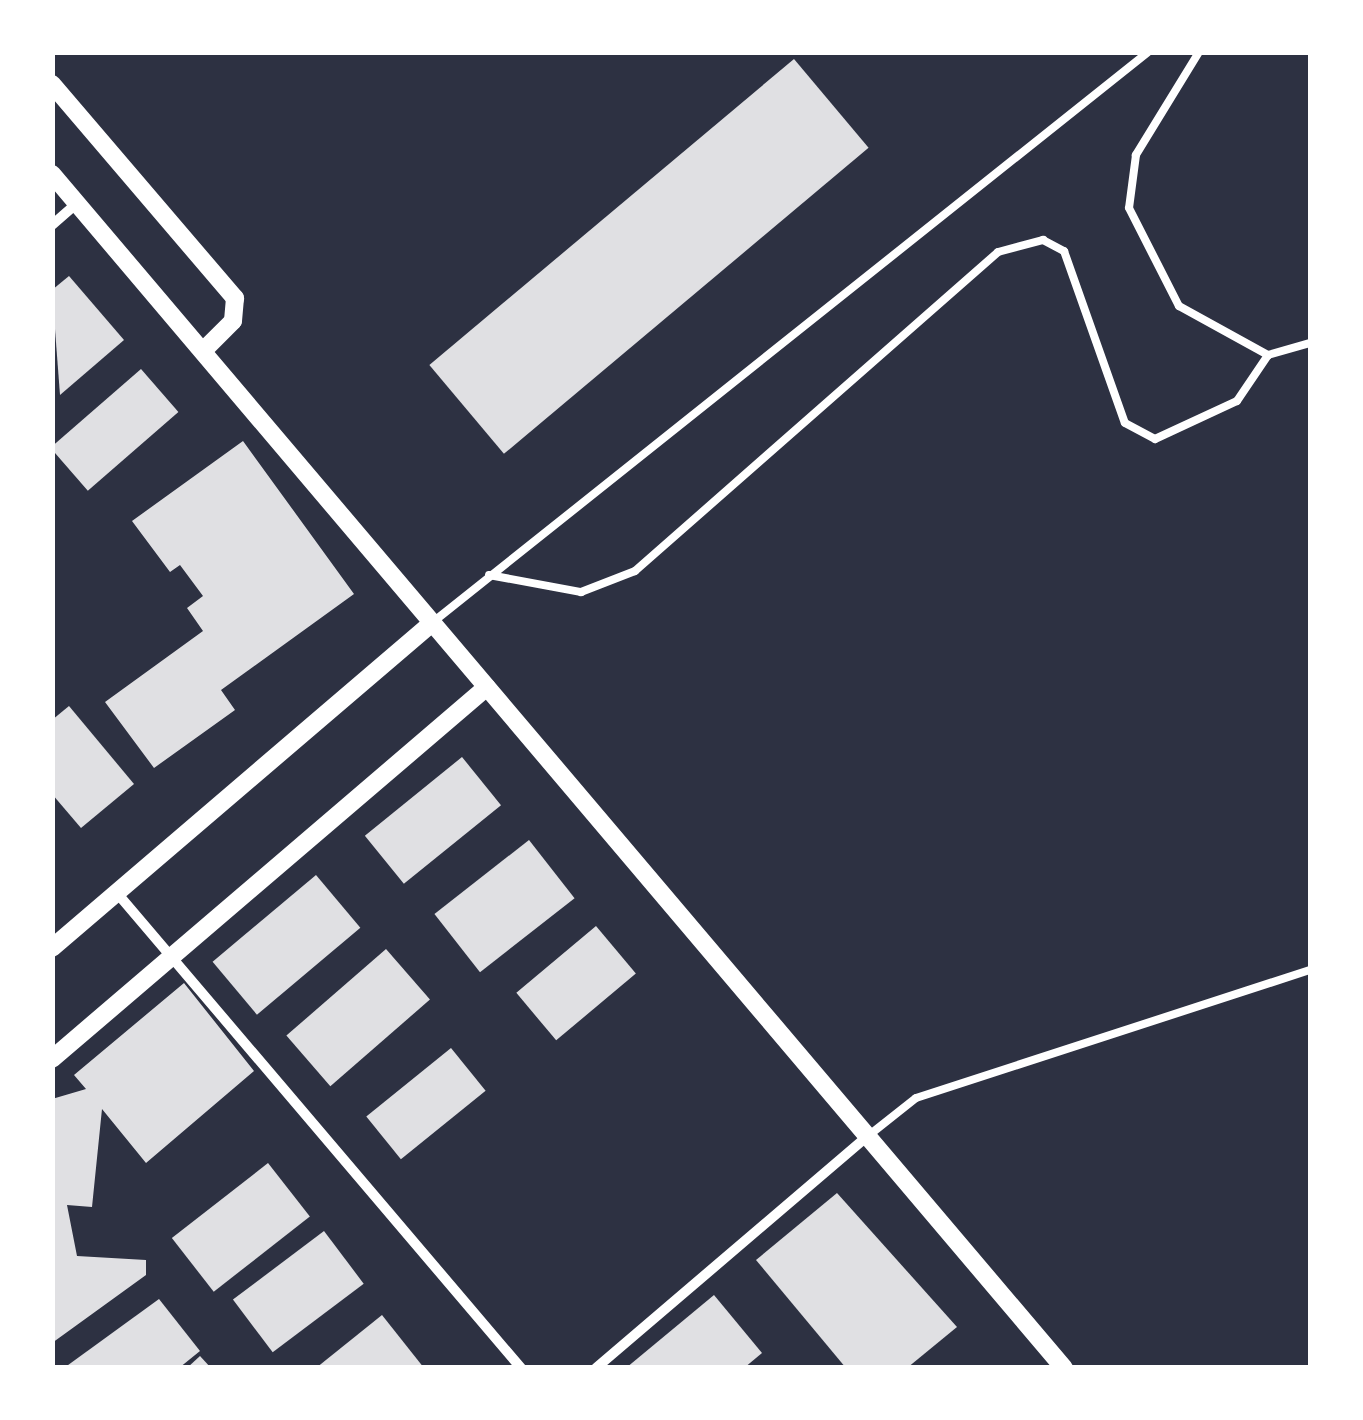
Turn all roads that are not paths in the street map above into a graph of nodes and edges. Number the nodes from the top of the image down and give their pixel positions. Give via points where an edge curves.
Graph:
1 (1148, 52) edge
2 (1198, 52) edge
3 (52, 84) edge
4 (52, 174) edge
5 (77, 203) junction
6 (52, 225) edge
7 (1310, 343) edge
8 (203, 351) junction
9 (1268, 355) junction
10 (489, 575) junction
11 (433, 622) junction
12 (487, 686) junction
13 (117, 893) junction
14 (52, 948) edge
15 (172, 957) junction
16 (1310, 970) edge
17 (52, 1060) edge
18 (868, 1136) junction
19 (521, 1368) edge
20 (596, 1368) edge
21 (1064, 1368) edge

1 - 10 lane
2 - 9 lane via 1136,155 1130,208 1179,306
3 - 8 street via 235,298 232,321
4 - 5 street
5 - 6 street
5 - 8 street
7 - 9 lane
8 - 11 street
9 - 10 lane via 1237,401 1155,439 1125,423 1064,250 1043,240 998,252 635,571 581,592
10 - 11 lane
11 - 12 street
11 - 13 street
12 - 15 street
12 - 18 street
13 - 14 street
13 - 15 street
15 - 17 street
15 - 19 street
16 - 18 lane via 916,1098
18 - 20 street
18 - 21 street

